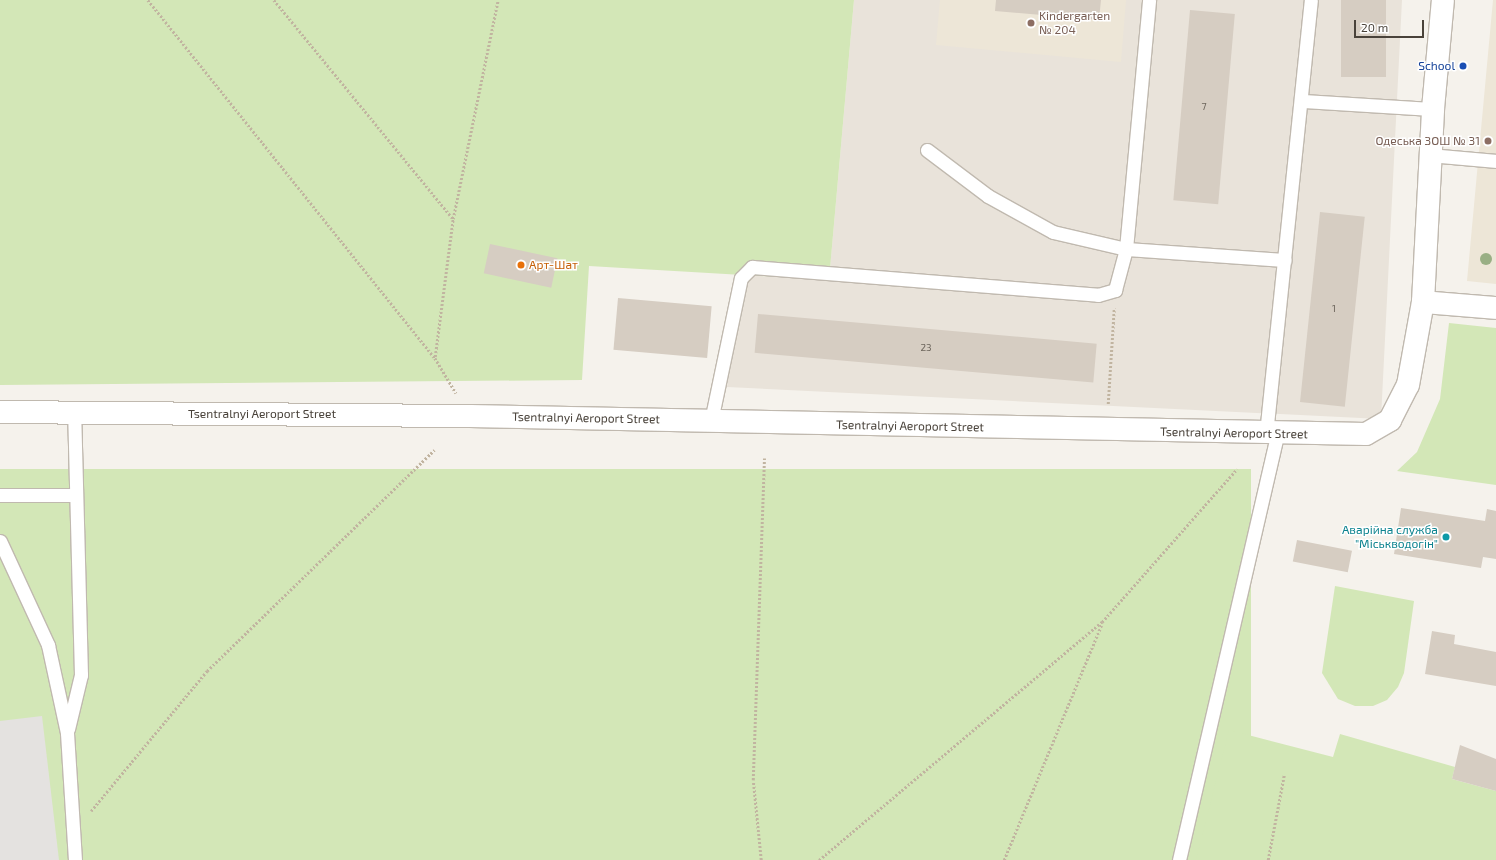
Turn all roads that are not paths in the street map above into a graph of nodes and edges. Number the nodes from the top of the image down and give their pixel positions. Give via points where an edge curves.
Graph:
1 (1149, 0) edge
2 (1311, 0) edge
3 (1443, 0) edge
4 (1302, 101) junction
5 (1433, 109) junction
6 (927, 150) dead end
7 (1430, 155) junction
8 (1496, 161) edge
9 (1126, 249) junction
10 (1285, 260) junction
11 (1424, 302) junction
12 (1496, 308) edge
13 (0, 412) edge
14 (74, 412) junction
15 (711, 421) junction
16 (1272, 434) junction
17 (0, 495) edge
18 (76, 495) junction
19 (0, 541) edge
20 (67, 733) junction
21 (75, 860) edge
22 (1179, 860) edge

1 - 9 lane
2 - 4 lane
3 - 5 street, Tsentralnyi Aeroport Street
4 - 5 lane
4 - 10 lane
5 - 7 street, Tsentralnyi Aeroport Street
6 - 9 lane via 988,196 1053,232
7 - 8 lane
7 - 11 street, Tsentralnyi Aeroport Street
9 - 10 lane
9 - 15 lane via 1115,290 1098,295 752,267 742,278
10 - 16 lane
11 - 12 street
11 - 16 street, Tsentralnyi Aeroport Street via 1408,385 1390,420 1366,434
13 - 14 street, Tsentralnyi Aeroport Street
14 - 15 street, Tsentralnyi Aeroport Street
14 - 18 lane
15 - 16 street, Tsentralnyi Aeroport Street
16 - 22 lane
17 - 18 lane
18 - 20 lane via 81,675
19 - 20 lane via 48,645
20 - 21 lane

